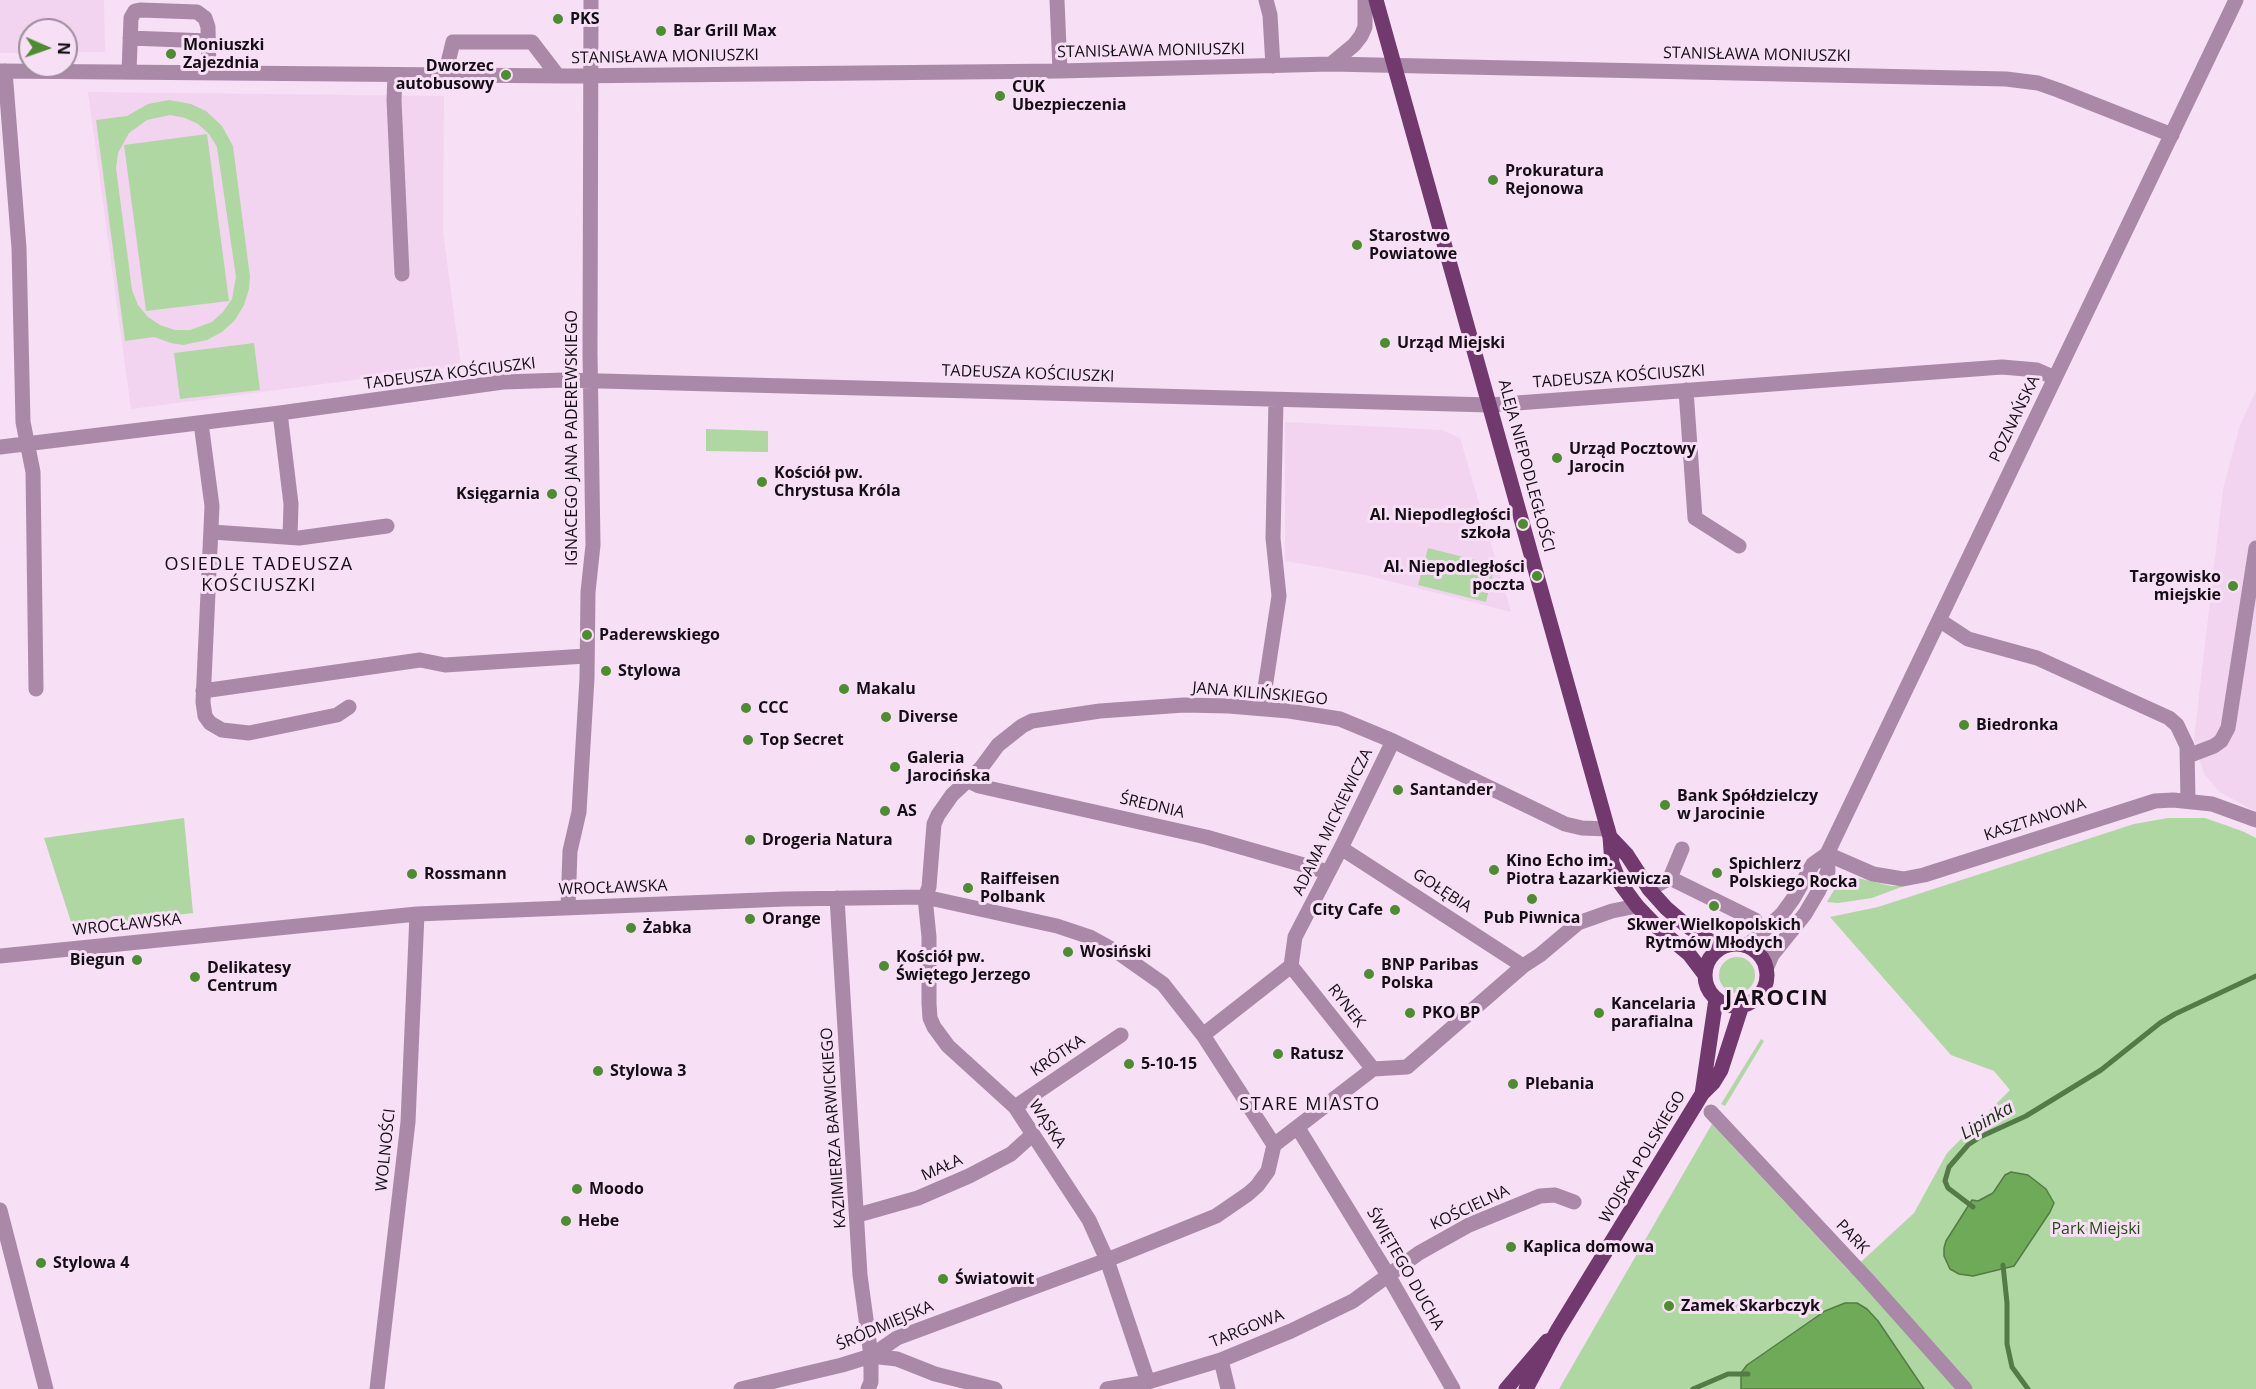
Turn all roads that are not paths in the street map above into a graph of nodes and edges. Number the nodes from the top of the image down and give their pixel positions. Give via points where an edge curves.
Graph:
1 (591, 0) edge
2 (1057, 0) edge
3 (1266, 0) edge
4 (1365, 0) edge
5 (1376, 0) edge
6 (2236, 0) edge
7 (130, 38) junction
8 (208, 41) junction
9 (1331, 64) junction
10 (1394, 65) junction
11 (1273, 66) junction
12 (2, 71) edge
13 (1060, 71) junction
14 (129, 72) junction
15 (209, 72) junction
16 (395, 75) junction
17 (445, 75) junction
18 (591, 75) junction
19 (558, 76) junction
20 (2172, 135) junction
21 (402, 274) dead end
22 (2055, 378) junction
23 (590, 382) junction
24 (1686, 390) junction
25 (1276, 400) junction
26 (1490, 405) junction
27 (280, 413) junction
28 (201, 423) junction
29 (27, 445) junction
30 (0, 447) edge
31 (387, 526) dead end
32 (212, 532) junction
33 (290, 537) junction
34 (1739, 546) dead end
35 (2256, 548) edge
36 (1939, 620) junction
37 (586, 656) junction
38 (36, 689) dead end
39 (203, 691) junction
40 (350, 707) dead end
41 (1262, 708) junction
42 (1393, 741) junction
43 (2188, 756) junction
44 (967, 780) junction
45 (2188, 801) junction
46 (2256, 820) edge
47 (1609, 833) junction
48 (1341, 848) junction
49 (1682, 849) dead end
50 (1827, 854) junction
51 (1328, 873) junction
52 (1670, 878) junction
53 (1649, 889) junction
54 (925, 897) junction
55 (837, 898) junction
56 (1637, 906) junction
57 (568, 907) junction
58 (417, 914) junction
59 (1755, 920) dead end
60 (1747, 946) junction
61 (1721, 948) junction
62 (0, 956) edge
63 (1291, 966) junction
64 (1522, 966) junction
65 (1766, 969) junction
66 (1705, 975) junction
67 (1716, 999) junction
68 (1742, 1005) junction
69 (1121, 1035) dead end
70 (1203, 1035) junction
71 (1373, 1069) junction
72 (1702, 1094) junction
73 (1016, 1107) junction
74 (1711, 1112) dead end
75 (1298, 1128) junction
76 (1032, 1135) junction
77 (1274, 1145) junction
78 (1574, 1202) dead end
79 (0, 1209) edge
80 (858, 1215) junction
81 (6, 1255) edge
82 (1107, 1260) junction
83 (1388, 1275) junction
84 (1557, 1330) junction
85 (871, 1356) junction
86 (1221, 1360) junction
87 (1148, 1382) junction
88 (46, 1389) edge
89 (377, 1389) edge
90 (741, 1389) edge
91 (868, 1389) edge
92 (995, 1389) edge
93 (1107, 1389) edge
94 (1228, 1389) edge
95 (1454, 1389) edge
96 (1506, 1389) edge
97 (1526, 1389) edge
98 (1965, 1389) edge

1 - 18 street, IGNACEGO JANA PADEREWSKIEGO
2 - 13 street
3 - 11 street
4 - 9 street via 1361,36
5 - 10 main road, ALEJA NIEPODLEGŁOŚCI
6 - 20 street, POZNAŃSKA
7 - 8 street
7 - 8 street via 130,18 135,11 197,12 205,18
7 - 14 street
8 - 15 street
9 - 10 street, STANISŁAWA MONIUSZKI
9 - 11 street, STANISŁAWA MONIUSZKI
10 - 20 street, STANISŁAWA MONIUSZKI via 2006,79 2058,90
10 - 26 main road, ALEJA NIEPODLEGŁOŚCI
11 - 13 street, STANISŁAWA MONIUSZKI
12 - 14 street, STANISŁAWA MONIUSZKI
12 - 29 street via 19,248 23,422
13 - 18 street, STANISŁAWA MONIUSZKI
14 - 15 street, STANISŁAWA MONIUSZKI
15 - 16 street, STANISŁAWA MONIUSZKI
16 - 17 street, STANISŁAWA MONIUSZKI
16 - 21 street
17 - 19 street, STANISŁAWA MONIUSZKI
17 - 19 street via 453,42 532,42
18 - 19 street, STANISŁAWA MONIUSZKI
18 - 23 street, IGNACEGO JANA PADEREWSKIEGO
20 - 22 street, POZNAŃSKA
22 - 24 street, TADEUSZA KOŚCIUSZKI via 2037,370 2002,367
22 - 36 street, POZNAŃSKA
23 - 25 street, TADEUSZA KOŚCIUSZKI
23 - 27 street, TADEUSZA KOŚCIUSZKI via 503,382
23 - 37 street, IGNACEGO JANA PADEREWSKIEGO via 593,545
24 - 26 street, TADEUSZA KOŚCIUSZKI
24 - 34 street via 1695,518
25 - 26 street, TADEUSZA KOŚCIUSZKI
25 - 41 street via 1273,538 1279,596
26 - 47 main road, ALEJA NIEPODLEGŁOŚCI
27 - 28 street, TADEUSZA KOŚCIUSZKI
27 - 33 street via 291,504
28 - 29 street, TADEUSZA KOŚCIUSZKI
28 - 32 street
29 - 30 street, TADEUSZA KOŚCIUSZKI
29 - 38 street via 33,472
31 - 33 street
32 - 33 street
32 - 39 street
35 - 43 street via 2228,728 2214,746
36 - 43 street via 1968,639 2037,658 2169,718 2177,725
36 - 50 street, POZNAŃSKA
37 - 39 street via 445,665 420,660
37 - 57 street, IGNACEGO JANA PADEREWSKIEGO via 579,812 570,851
39 - 40 street via 205,716 222,730 249,732 337,715
41 - 42 street, JANA KILIŃSKIEGO via 1340,719
41 - 44 street, JANA KILIŃSKIEGO via 1162,706 1032,722 998,745
42 - 47 street, JANA KILIŃSKIEGO via 1565,824
42 - 48 street, ADAMA MICKIEWICZA
43 - 45 street
44 - 51 street, ŚREDNIA via 1206,837
44 - 54 street, JANA KILIŃSKIEGO via 944,805 934,824
45 - 46 street, KASZTANOWA via 2212,804
45 - 50 street, KASZTANOWA via 2143,804 1913,878 1877,876
47 - 53 main road, ALEJA NIEPODLEGŁOŚCI
47 - 56 main road, ALEJA NIEPODLEGŁOŚCI via 1612,863 1620,883
48 - 51 street, ADAMA MICKIEWICZA
48 - 64 street, GOŁĘBIA
49 - 52 street
50 - 60 street, POZNAŃSKA via 1813,864 1782,914
50 - 65 street, POZNAŃSKA via 1828,871 1818,892
51 - 63 street, ADAMA MICKIEWICZA via 1294,937
52 - 53 street
52 - 59 street
53 - 61 main road, ALEJA NIEPODLEGŁOŚCI via 1687,926
54 - 55 street, WROCŁAWSKA
54 - 70 street, WROCŁAWSKA via 1090,937 1163,984
54 - 73 street, WĄSKA via 930,1017 948,1046
55 - 57 street, WROCŁAWSKA
55 - 80 street, KAZIMIERZA BARWICKIEGO
56 - 64 street via 1578,923
56 - 66 main road, ALEJA NIEPODLEGŁOŚCI via 1689,954
57 - 58 street, WROCŁAWSKA
58 - 62 street, WROCŁAWSKA
58 - 89 street, WOLNOŚCI via 408,1122
60 - 61 main road via 1733,944
60 - 65 main road via 1760,955
61 - 66 main road via 1710,959
63 - 70 street
63 - 71 street, RYNEK
64 - 71 street via 1407,1067
65 - 68 main road via 1763,989
66 - 67 main road
67 - 68 main road
67 - 72 main road, WOJSKA POLSKIEGO
68 - 72 main road, WOJSKA POLSKIEGO via 1721,1070
69 - 73 street, KRÓTKA
70 - 77 street
71 - 75 street
72 - 84 main road, WOJSKA POLSKIEGO
73 - 76 street, WĄSKA
74 - 98 street, PARK
75 - 77 street
75 - 83 street, ŚWIĘTEGO DUCHA
76 - 80 street, MAŁA via 1011,1154 969,1176 918,1198
76 - 82 street, WĄSKA via 1089,1220
77 - 82 street, ŚRÓDMIEJSKA via 1268,1171 1238,1201 1216,1216
78 - 83 street, KOŚCIELNA via 1555,1195 1540,1196 1469,1225
79 - 81 street
80 - 85 street, KAZIMIERZA BARWICKIEGO via 860,1275
81 - 88 street
82 - 85 street, ŚRÓDMIEJSKA via 897,1338
82 - 87 street, WĄSKA
83 - 86 street, TARGOWA via 1353,1301
83 - 95 street, ŚWIĘTEGO DUCHA
84 - 96 main road, WOJSKA POLSKIEGO
84 - 97 main road, WOJSKA POLSKIEGO
85 - 90 street, ŚRÓDMIEJSKA
85 - 91 street, KAZIMIERZA BARWICKIEGO
85 - 92 street via 897,1359 935,1374
86 - 87 street, TARGOWA
86 - 94 street
87 - 93 street, TARGOWA

